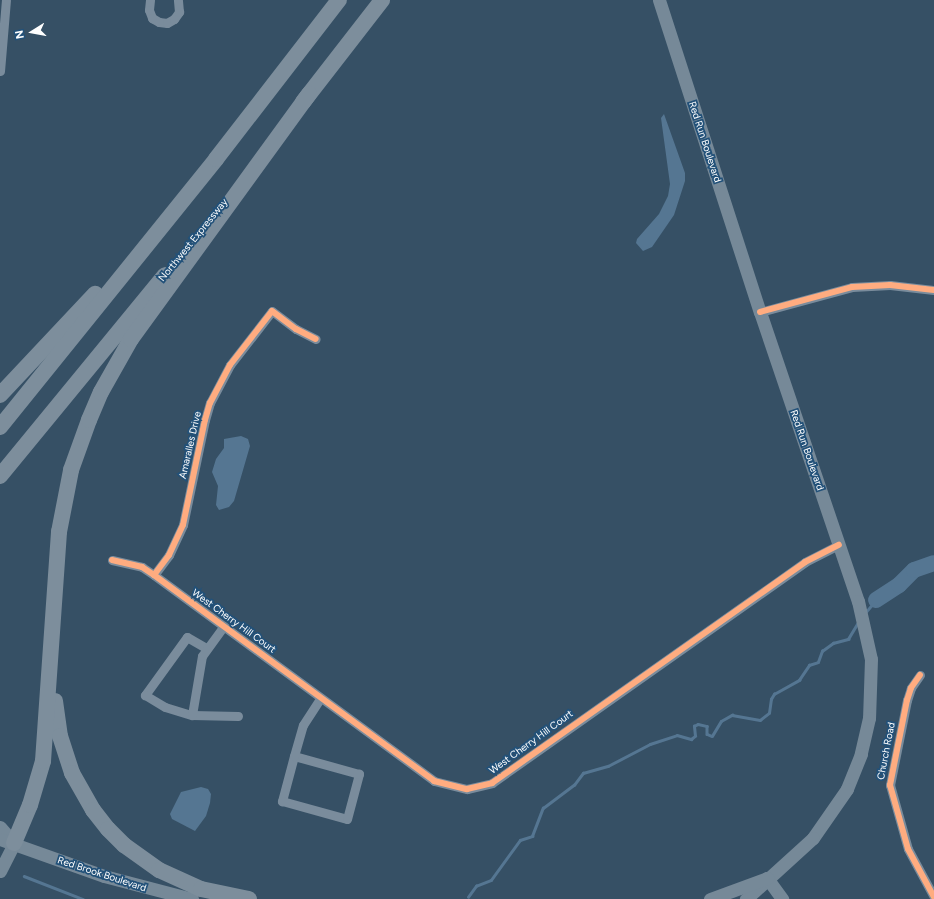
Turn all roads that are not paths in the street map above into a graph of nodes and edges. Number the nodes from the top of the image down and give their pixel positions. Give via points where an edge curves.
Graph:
1 (150, 0) edge
2 (178, 0) edge
3 (339, 0) edge
4 (382, 0) edge
5 (659, 0) edge
6 (4, 6) edge
7 (0, 71) edge
8 (309, 94) junction
9 (216, 159) junction
10 (934, 290) edge
11 (760, 312) junction
12 (316, 340) dead end
13 (0, 395) edge
14 (0, 427) edge
15 (0, 476) edge
16 (839, 545) junction
17 (112, 560) dead end
18 (154, 575) junction
19 (224, 626) junction
20 (52, 636) junction
21 (206, 648) junction
22 (920, 675) dead end
23 (320, 699) junction
24 (192, 715) junction
25 (238, 716) dead end
26 (294, 756) junction
27 (0, 827) edge
28 (7, 841) edge
29 (0, 871) edge
30 (767, 878) junction
31 (934, 897) edge
32 (192, 899) edge
33 (249, 899) edge
34 (710, 899) edge
35 (746, 899) edge
36 (782, 899) edge

1 - 2 street via 149,10 152,18 167,23 179,12
3 - 9 highway
4 - 8 highway, Northwest Expressway
5 - 11 main road, Red Run Boulevard
6 - 7 street
8 - 15 highway, Northwest Expressway via 98,359
8 - 20 highway via 131,339 101,392 80,442 64,502 56,557
9 - 13 highway via 83,308
9 - 14 highway
10 - 11 street via 890,284 852,287
11 - 16 main road, Red Run Boulevard
12 - 18 street, Amaralles Drive via 296,330 272,311 230,365 210,403 179,536
16 - 23 street, West Cherry Hill Court via 805,562 505,774 479,787 467,789 434,781
16 - 30 main road, Red Run Boulevard via 858,601 871,659 871,697 865,737 854,773 839,802 813,838
17 - 18 street, West Cherry Hill Court via 142,567
18 - 19 street, West Cherry Hill Court
19 - 21 street
19 - 23 street, West Cherry Hill Court
20 - 28 highway via 42,761 30,805
20 - 33 highway via 60,736 72,773 93,810 124,845 160,870 201,889
21 - 24 street
21 - 24 street via 187,637 145,694 165,707
22 - 31 street, Church Road via 907,700 890,785 908,849
23 - 26 street via 303,725
24 - 25 street
26 - 26 street via 359,774 347,818 282,801
27 - 28 main road
28 - 29 main road
28 - 32 main road, Red Brook Boulevard via 104,876
30 - 34 main road, Red Run Boulevard
30 - 35 main road, Red Run Boulevard via 753,895
30 - 36 main road

